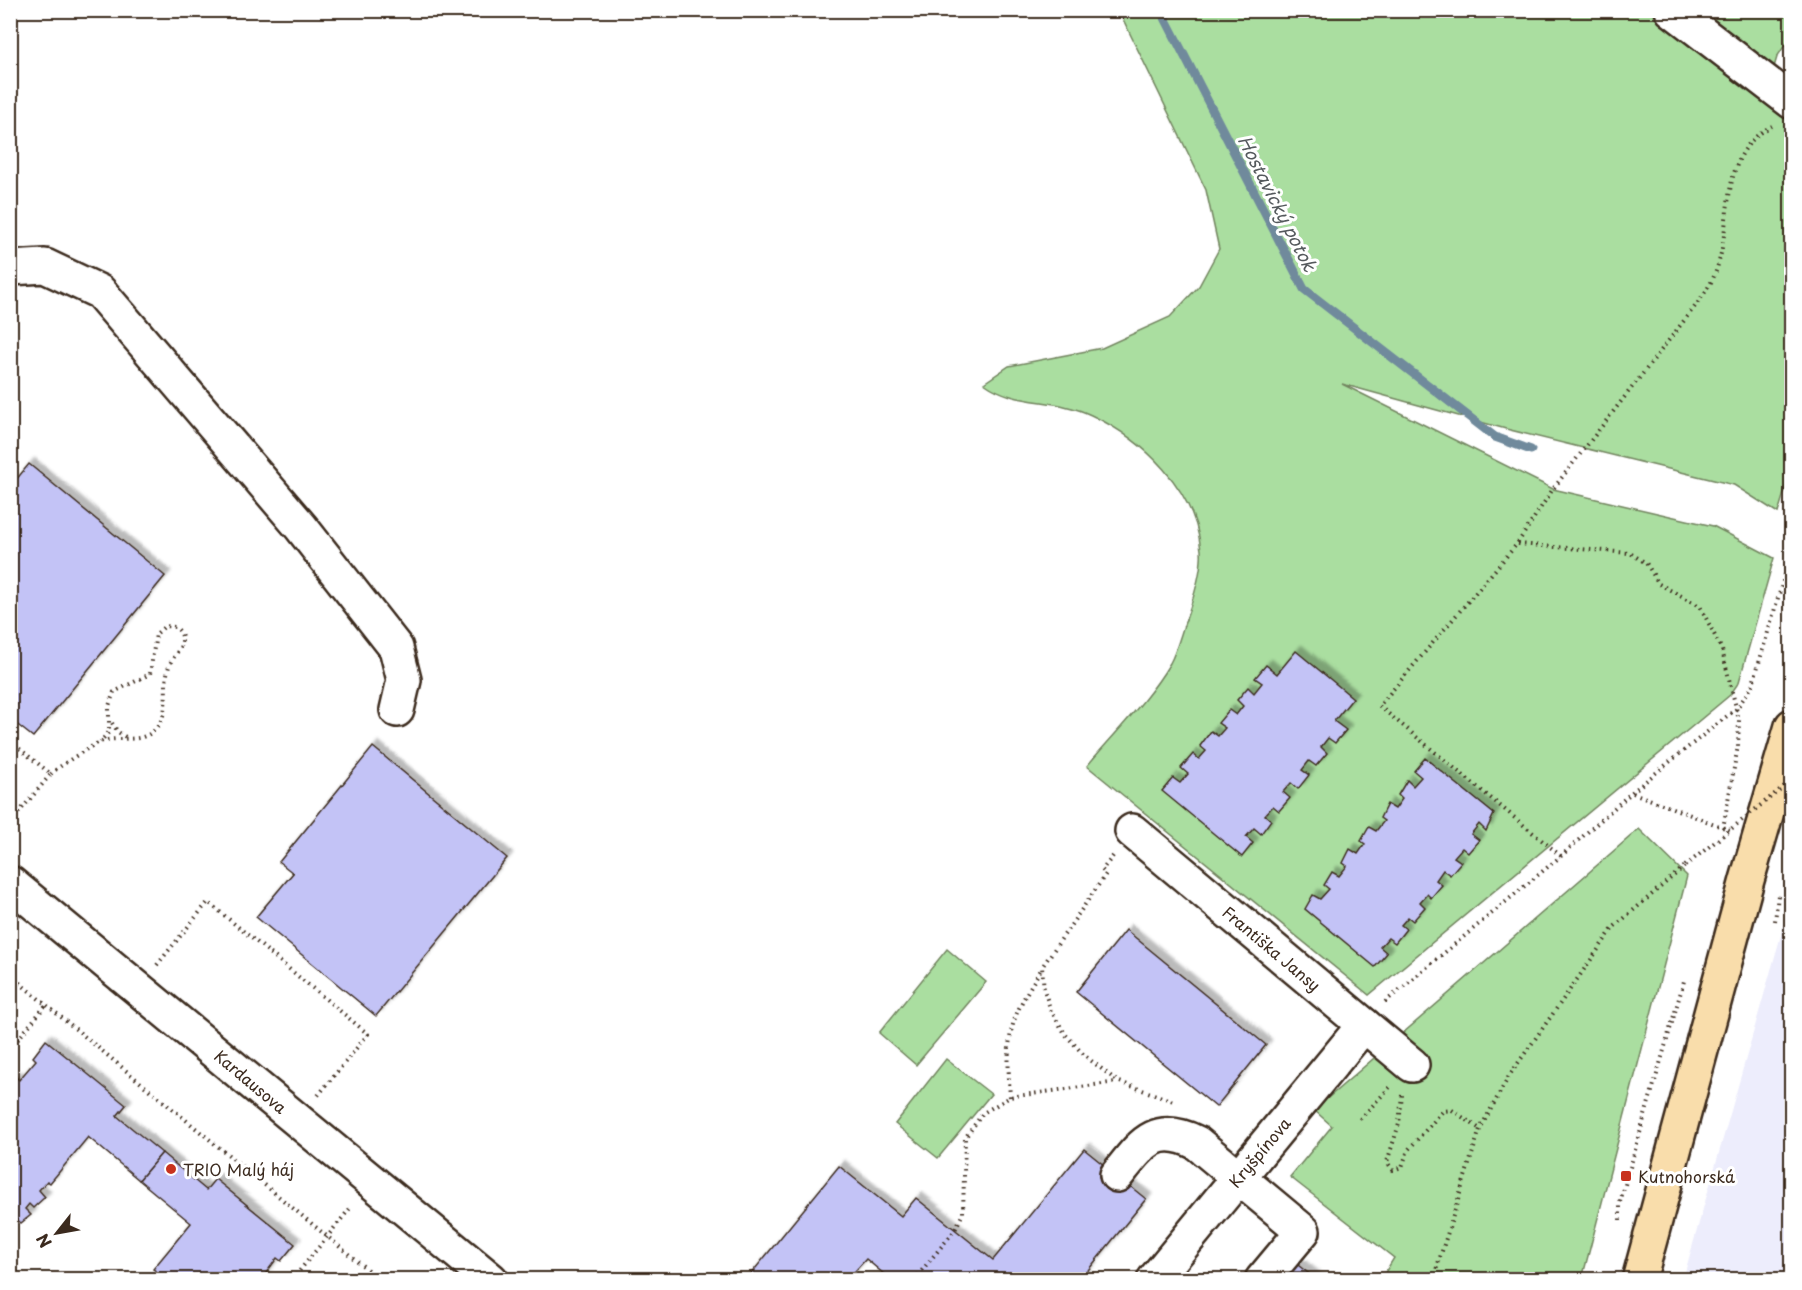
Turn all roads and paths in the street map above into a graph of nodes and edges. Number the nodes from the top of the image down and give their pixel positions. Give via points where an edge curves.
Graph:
1 (1672, 10) edge
2 (1786, 111) edge
3 (10, 268) edge
4 (1517, 544) junction
5 (1791, 550) edge
6 (1736, 709) junction
7 (397, 710) dead end
8 (110, 719) junction
9 (1791, 726) edge
10 (130, 740) junction
11 (10, 741) edge
12 (100, 742) junction
13 (51, 774) junction
14 (1791, 780) edge
15 (1632, 792) junction
16 (10, 823) edge
17 (1723, 828) junction
18 (1132, 831) joint
19 (1735, 832) dead end
20 (1562, 856) junction
21 (10, 883) edge
22 (1779, 888) dead end
23 (1775, 921) dead end
24 (1042, 968) junction
25 (154, 969) dead end
26 (10, 975) edge
27 (46, 1005) junction
28 (1676, 1005) dead end
29 (1365, 1025) junction
30 (10, 1049) edge
31 (1399, 1081) junction
32 (1117, 1082) junction
33 (1010, 1097) junction
34 (314, 1101) dead end
35 (1182, 1104) dead end
36 (1360, 1119) dead end
37 (1480, 1129) junction
38 (1117, 1175) dead end
39 (1239, 1177) junction
40 (1620, 1202) dead end
41 (353, 1204) dead end
42 (327, 1236) junction
43 (292, 1280) edge
44 (381, 1280) edge
45 (491, 1280) edge
46 (914, 1280) edge
47 (1154, 1280) edge
48 (1262, 1280) edge
49 (1433, 1280) edge
50 (1639, 1280) edge

1 - 2 street
2 - 4 path via 1761,131 1738,158 1714,276 1697,304 1553,489
3 - 7 street via 45,266 99,292 301,527 396,648 404,680
4 - 6 path via 1610,549 1637,556 1659,584 1693,600 1704,611 1722,650
4 - 20 path via 1379,706
5 - 6 path via 1752,687
6 - 15 path
6 - 17 path via 1738,746
8 - 10 path via 118,732
8 - 10 path via 114,692 150,674 156,634 165,626 175,627 182,635 182,645 167,672 161,722 148,735
8 - 12 path via 109,732
9 - 50 main road
10 - 12 path
11 - 13 path
12 - 13 path
13 - 16 path
14 - 37 path, bridge via 1614,927 1509,1076
15 - 17 path
15 - 20 path
17 - 19 path
18 - 24 path via 1102,870 1106,874
18 - 29 street, Františka Jansy
20 - 29 path via 1379,1008
21 - 45 street, Kardausova
22 - 23 path
24 - 32 path via 1051,1011 1066,1035
24 - 33 path via 1014,1018 1008,1039
25 - 34 path via 208,902 217,909 368,1034
26 - 27 path
27 - 30 path
27 - 42 path
28 - 40 path
29 - 31 street, Františka Jansy
29 - 39 street, Kryšpínova
31 - 36 path
31 - 37 path via 1401,1113 1387,1162 1393,1170 1402,1167 1408,1150 1443,1112 1452,1110
32 - 33 path
32 - 35 path
33 - 46 path via 983,1113 965,1138 963,1213 955,1230
37 - 49 path
38 - 39 street via 1145,1143 1156,1135 1169,1133 1197,1143
39 - 47 street, Kryšpínova
39 - 48 street via 1303,1231
41 - 42 path
42 - 43 path
42 - 44 path

